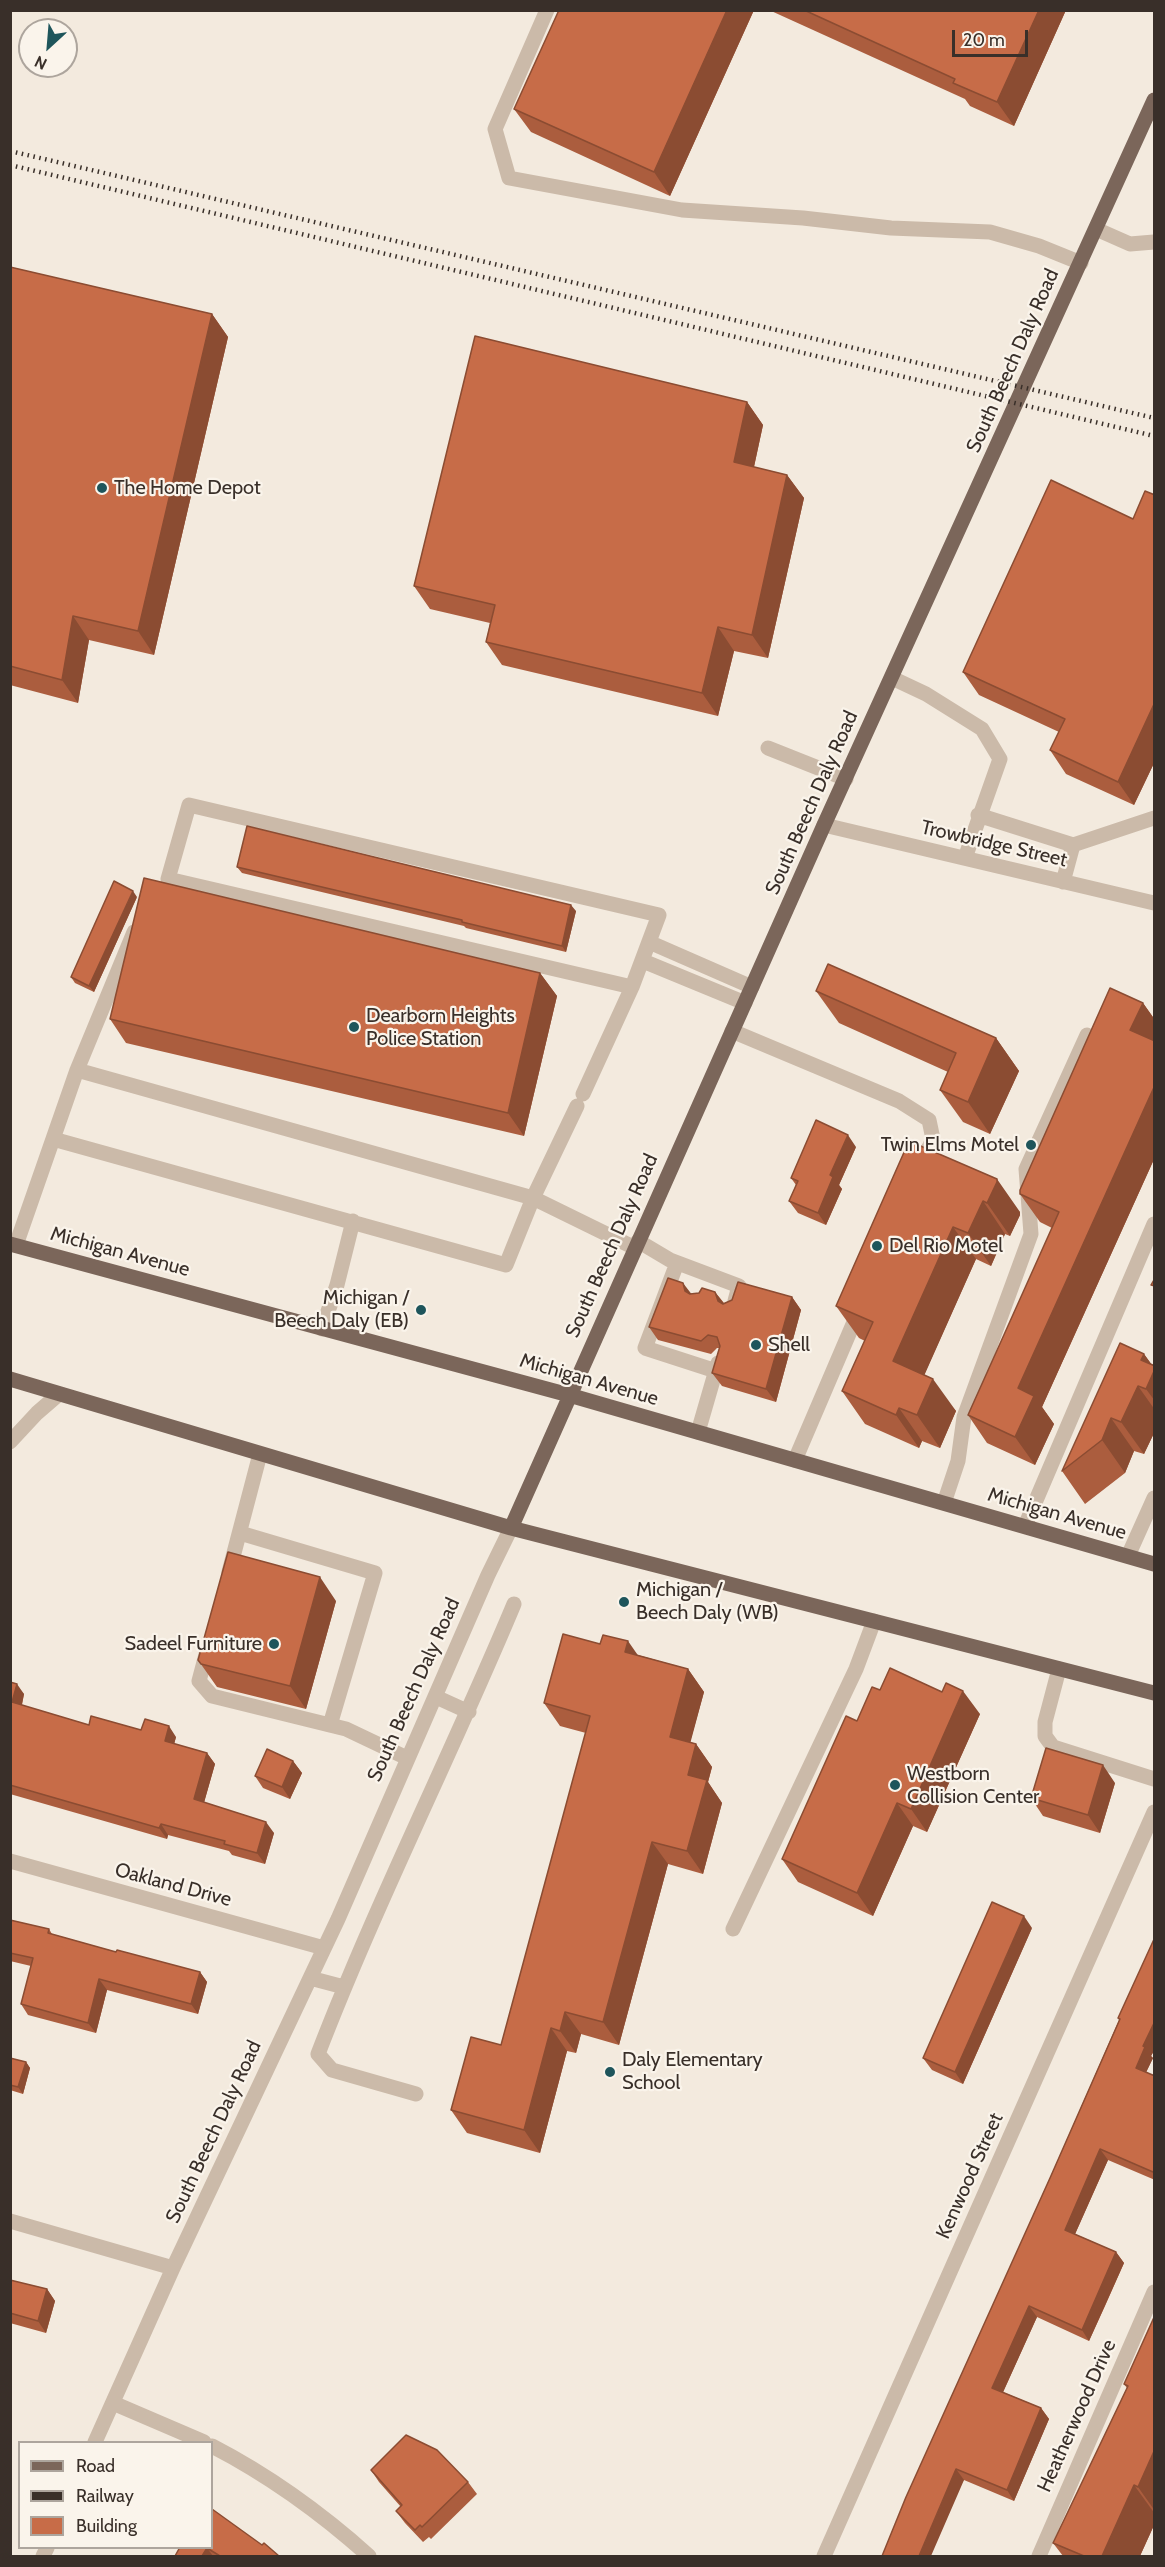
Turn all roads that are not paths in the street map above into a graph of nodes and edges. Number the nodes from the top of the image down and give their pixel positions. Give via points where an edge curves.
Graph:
1 (547, 10) edge
2 (1155, 100) edge
3 (1096, 230) junction
4 (1155, 242) edge
5 (1080, 263) junction
6 (892, 678) junction
7 (768, 748) dead end
8 (846, 779) junction
9 (978, 816) junction
10 (1155, 818) edge
11 (824, 825) junction
12 (1073, 845) junction
13 (964, 858) junction
14 (1064, 882) junction
15 (1155, 903) edge
16 (138, 922) edge
17 (649, 942) junction
18 (643, 961) junction
19 (632, 987) junction
20 (752, 987) junction
21 (745, 1003) junction
22 (732, 1031) junction
23 (1087, 1035) edge
24 (77, 1070) junction
25 (53, 1138) junction
26 (914, 1182) edge
27 (533, 1198) junction
28 (353, 1221) junction
29 (1155, 1224) edge
30 (13, 1245) edge
31 (636, 1245) junction
32 (677, 1263) junction
33 (867, 1291) edge
34 (734, 1307) edge
35 (322, 1329) junction
36 (10, 1379) edge
37 (59, 1394) junction
38 (569, 1395) junction
39 (698, 1432) junction
40 (10, 1442) edge
41 (260, 1454) junction
42 (795, 1460) junction
43 (1155, 1498) edge
44 (944, 1503) junction
45 (1025, 1526) junction
46 (511, 1528) junction
47 (240, 1533) junction
48 (1128, 1556) junction
49 (1155, 1564) edge
50 (224, 1590) edge
51 (514, 1604) dead end
52 (874, 1621) junction
53 (211, 1636) edge
54 (1059, 1669) junction
55 (1155, 1693) edge
56 (436, 1696) junction
57 (469, 1712) junction
58 (330, 1725) junction
59 (407, 1758) junction
60 (1155, 1779) edge
61 (1155, 1812) edge
62 (10, 1861) edge
63 (734, 1929) dead end
64 (324, 1948) junction
65 (310, 1978) junction
66 (344, 1988) junction
67 (416, 2094) dead end
68 (10, 2221) edge
69 (173, 2268) junction
70 (1155, 2292) edge
71 (113, 2403) junction
72 (95, 2441) edge
73 (202, 2441) edge
74 (213, 2447) edge
75 (369, 2556) edge
76 (824, 2556) edge
77 (1039, 2556) edge

1 - 5 street via 495,129 509,178 682,210 891,228 990,232
2 - 3 main road, South Beech Daly Road
3 - 4 street via 1130,244
3 - 5 main road, South Beech Daly Road
5 - 6 main road, South Beech Daly Road
6 - 8 main road, South Beech Daly Road
6 - 9 street via 982,729 1000,759
7 - 8 street
8 - 11 main road, South Beech Daly Road
9 - 12 street
9 - 13 street
10 - 12 street
11 - 13 street, Trowbridge Street
11 - 20 main road, South Beech Daly Road
12 - 14 street
13 - 14 street, Trowbridge Street
14 - 15 street, Trowbridge Street
16 - 24 street
17 - 18 street
17 - 19 street via 659,915 189,805 162,879
17 - 20 street
18 - 19 street
18 - 21 street
19 - 27 street
20 - 21 main road, South Beech Daly Road
21 - 22 main road, South Beech Daly Road
22 - 26 street via 898,1101 929,1120 933,1139
22 - 31 main road, South Beech Daly Road
23 - 44 street via 1026,1169 1031,1234 964,1417 958,1461
24 - 25 street
24 - 27 street
25 - 28 street
25 - 30 street
27 - 28 street via 506,1265
27 - 31 street
28 - 35 street
29 - 45 street
30 - 35 main road, Michigan Avenue
31 - 32 street
31 - 38 main road, South Beech Daly Road
32 - 34 street via 707,1282 739,1286
32 - 39 street via 645,1348 718,1364
33 - 42 street
35 - 38 main road, Michigan Avenue
36 - 37 main road
37 - 40 street
37 - 41 main road
38 - 39 main road, Michigan Avenue
38 - 46 main road, South Beech Daly Road
39 - 42 main road, Michigan Avenue
41 - 46 main road
41 - 47 street
42 - 44 main road, Michigan Avenue
43 - 48 street
44 - 45 main road, Michigan Avenue
45 - 48 main road, Michigan Avenue
46 - 52 main road
46 - 56 street, South Beech Daly Road
47 - 50 street
47 - 58 street via 375,1573
48 - 49 main road, Michigan Avenue
51 - 57 street
52 - 54 main road
52 - 63 street via 856,1669
53 - 58 street via 199,1681 212,1696
54 - 55 main road
54 - 60 street via 1045,1722 1045,1736 1053,1747
56 - 57 street
56 - 59 street, South Beech Daly Road
57 - 66 street
58 - 59 street
59 - 64 street, South Beech Daly Road
61 - 76 street, Kenwood Street
62 - 64 street, Oakland Drive
64 - 65 street, South Beech Daly Road
65 - 66 street
65 - 69 street, South Beech Daly Road
66 - 67 street via 318,2054 332,2070
68 - 69 street
69 - 71 street, South Beech Daly Road
70 - 77 street, Heatherwood Drive
71 - 72 street, South Beech Daly Road
71 - 73 street
74 - 75 street via 273,2480

